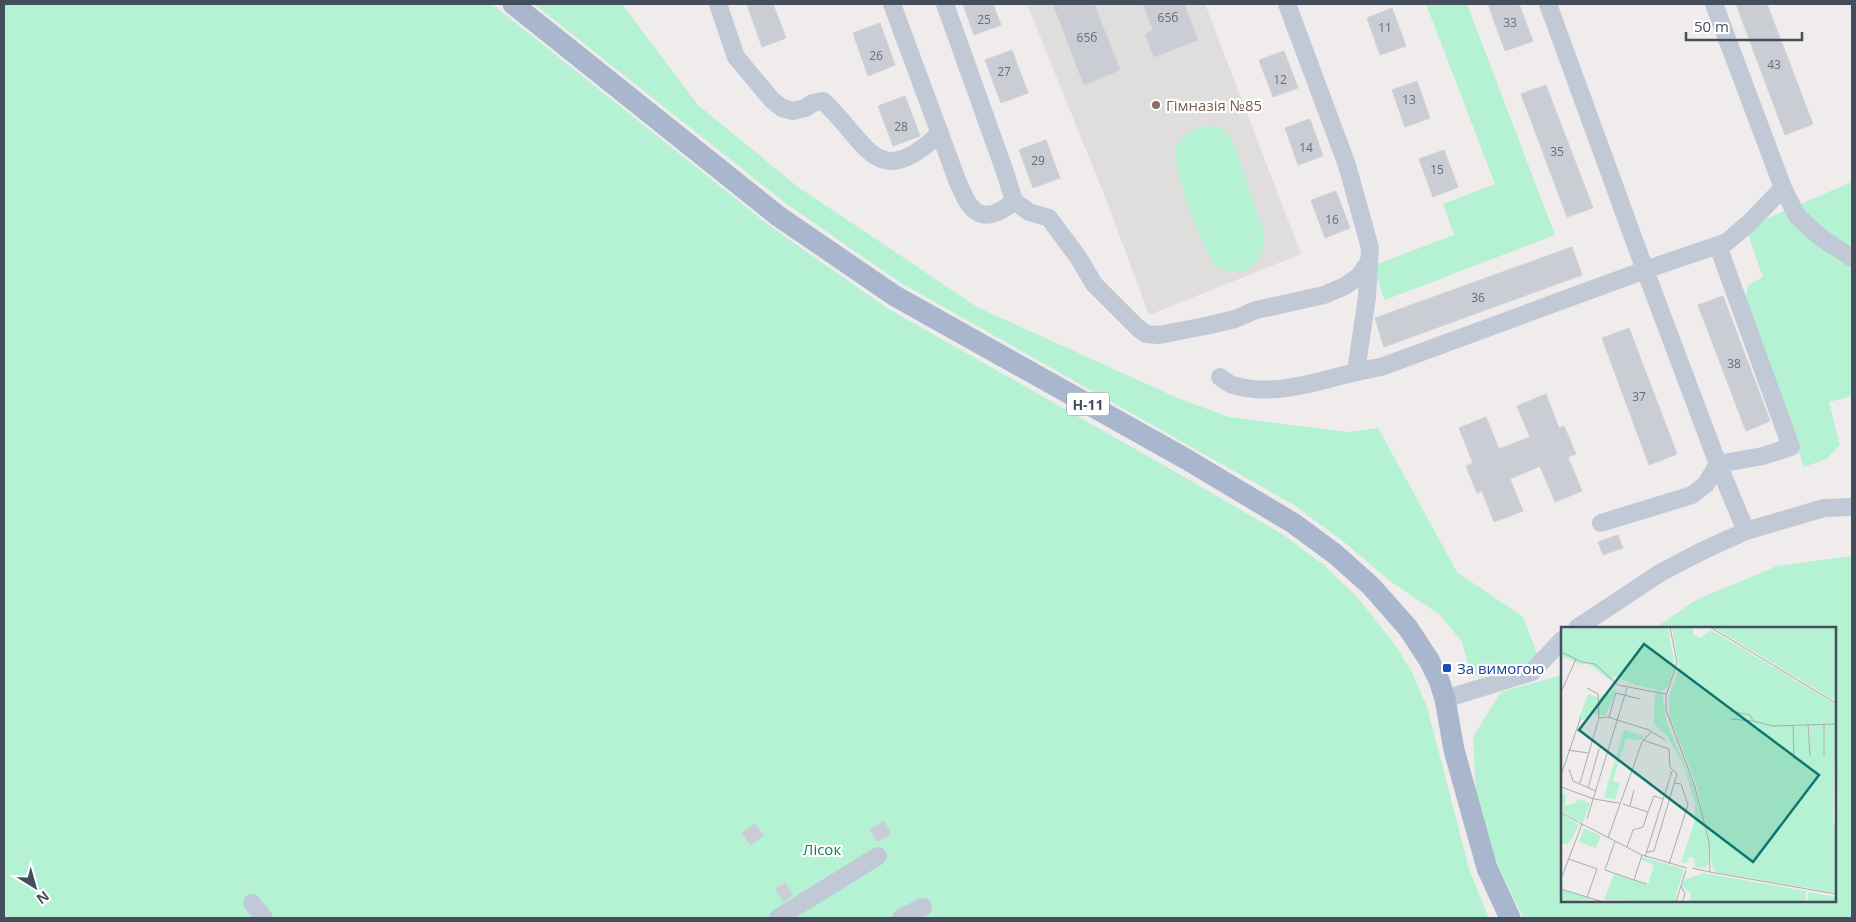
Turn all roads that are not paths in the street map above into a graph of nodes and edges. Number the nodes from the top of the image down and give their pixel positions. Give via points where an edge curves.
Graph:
1 (513, 4) edge
2 (718, 4) edge
3 (892, 4) edge
4 (945, 4) edge
5 (1287, 4) edge
6 (1548, 4) edge
7 (1714, 4) edge
8 (940, 133) junction
9 (1783, 188) junction
10 (1014, 201) junction
11 (1718, 246) junction
12 (1852, 258) edge
13 (1368, 263) junction
14 (1645, 270) junction
15 (1356, 371) junction
16 (1220, 377) dead end
17 (1718, 464) junction
18 (1852, 506) edge
19 (1601, 523) dead end
20 (1746, 531) junction
21 (1579, 627) edge
22 (1561, 641) edge
23 (1445, 699) junction
24 (878, 856) dead end
25 (252, 903) dead end
26 (923, 907) dead end
27 (264, 918) edge
28 (778, 918) edge
29 (901, 918) edge
30 (1510, 918) edge

1 - 23 main road, Н-11 via 778,216 895,296 1186,459 1293,523 1335,554 1371,586 1408,628 1429,660
2 - 8 lane via 736,57 782,108 793,111 823,101 871,154 890,162 917,153
3 - 8 lane
4 - 10 lane
5 - 13 lane via 1347,165 1370,248
6 - 14 lane
7 - 9 lane
8 - 10 lane via 971,208 990,215 1003,211
9 - 11 lane via 1728,242
9 - 12 lane via 1798,216 1820,237
10 - 13 lane via 1029,212 1049,218 1094,284 1146,334 1159,335 1210,325 1256,310 1324,295 1359,276
11 - 14 lane
11 - 17 lane via 1791,447
13 - 15 lane via 1367,297
14 - 15 lane via 1381,367
14 - 17 lane
15 - 16 lane via 1266,390 1232,385
17 - 19 lane via 1706,484 1692,494
17 - 20 lane
18 - 20 lane via 1824,508
20 - 21 lane via 1660,573
22 - 23 lane via 1532,672
23 - 30 main road, Н-11 via 1454,750 1487,868
24 - 28 lane
25 - 27 lane
26 - 29 lane

